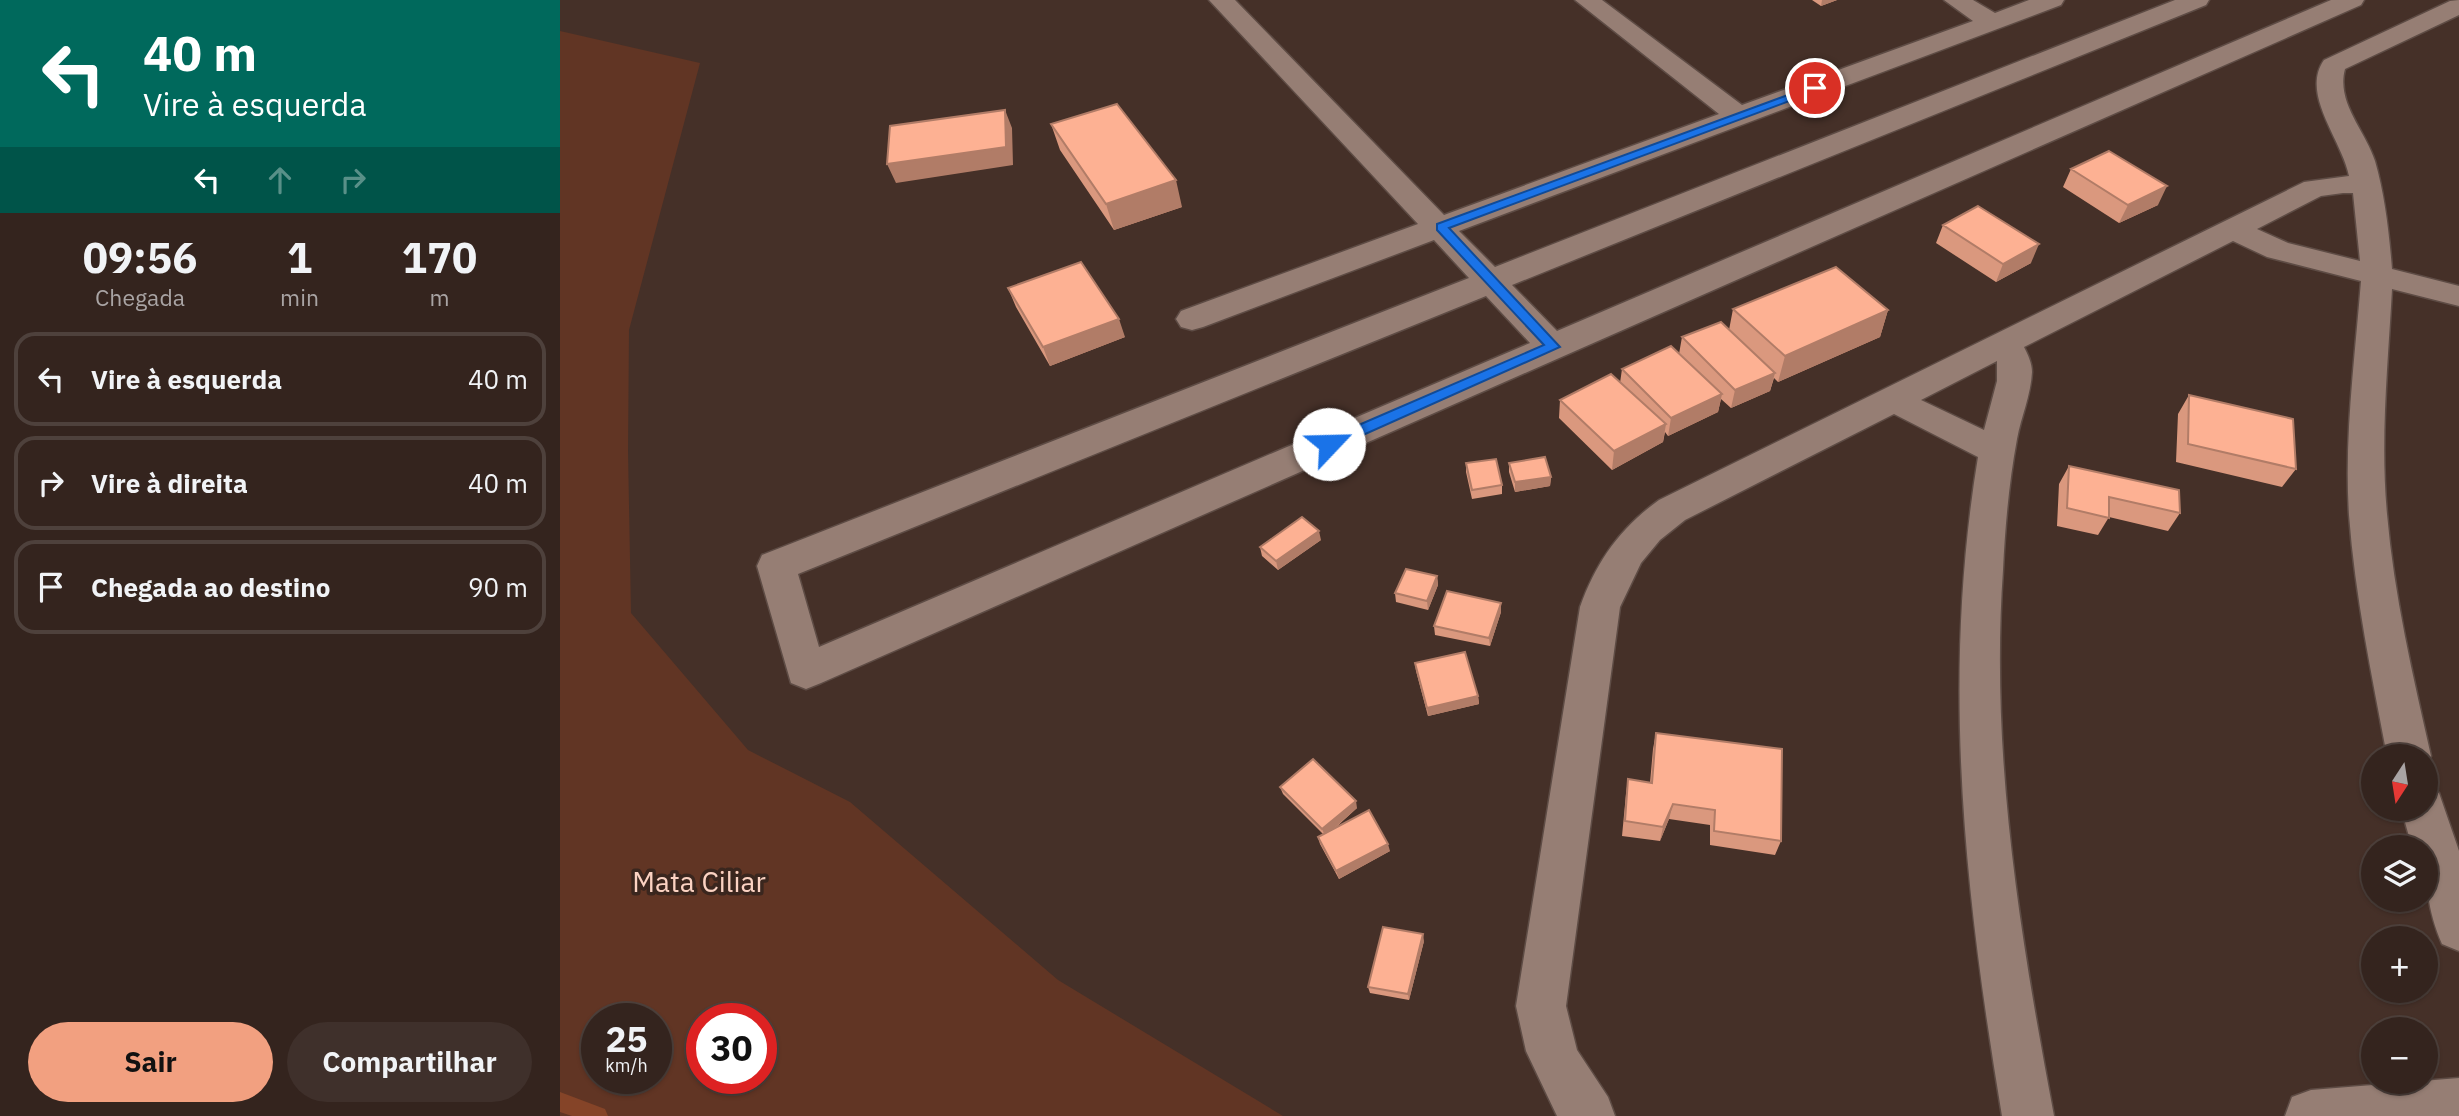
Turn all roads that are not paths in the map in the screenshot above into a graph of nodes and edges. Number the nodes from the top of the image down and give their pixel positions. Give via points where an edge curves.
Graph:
1 (1221, 0) edge
2 (1587, 0) edge
3 (1956, 0) edge
4 (2052, 0) edge
5 (2197, 0) edge
6 (2352, 0) edge
7 (2459, 6) edge
8 (1993, 22) junction
9 (1739, 117) junction
10 (2367, 185) junction
11 (1441, 227) junction
12 (2233, 229) junction
13 (2376, 275) junction
14 (1489, 280) junction
15 (2459, 296) edge
16 (1192, 320) dead end
17 (2005, 343) junction
18 (1553, 347) junction
19 (1897, 397) junction
20 (1997, 451) junction
21 (2407, 744) edge
22 (2427, 821) edge
23 (2459, 927) edge
24 (2459, 1104) edge
25 (1589, 1116) edge
26 (2028, 1116) edge
27 (2311, 1116) edge

1 - 11 street
2 - 9 street
3 - 8 street
4 - 8 street
5 - 14 street
6 - 18 street
7 - 10 street via 2333,65 2328,84 2331,96 2351,134
8 - 9 street
9 - 11 street
10 - 12 street via 2314,188
10 - 13 street
11 - 14 street
11 - 16 street
12 - 13 street via 2278,250
12 - 17 street
13 - 15 street
13 - 21 street via 2366,434 2368,513 2378,606
14 - 18 street
14 - 18 street via 776,566 806,671
17 - 19 street
17 - 20 street via 2015,371
19 - 20 street via 1912,411
19 - 25 street via 1672,510 1629,547 1607,585 1600,607 1541,1006 1555,1065
20 - 26 street via 1981,590 1982,776 2002,962
22 - 23 street
24 - 27 street

